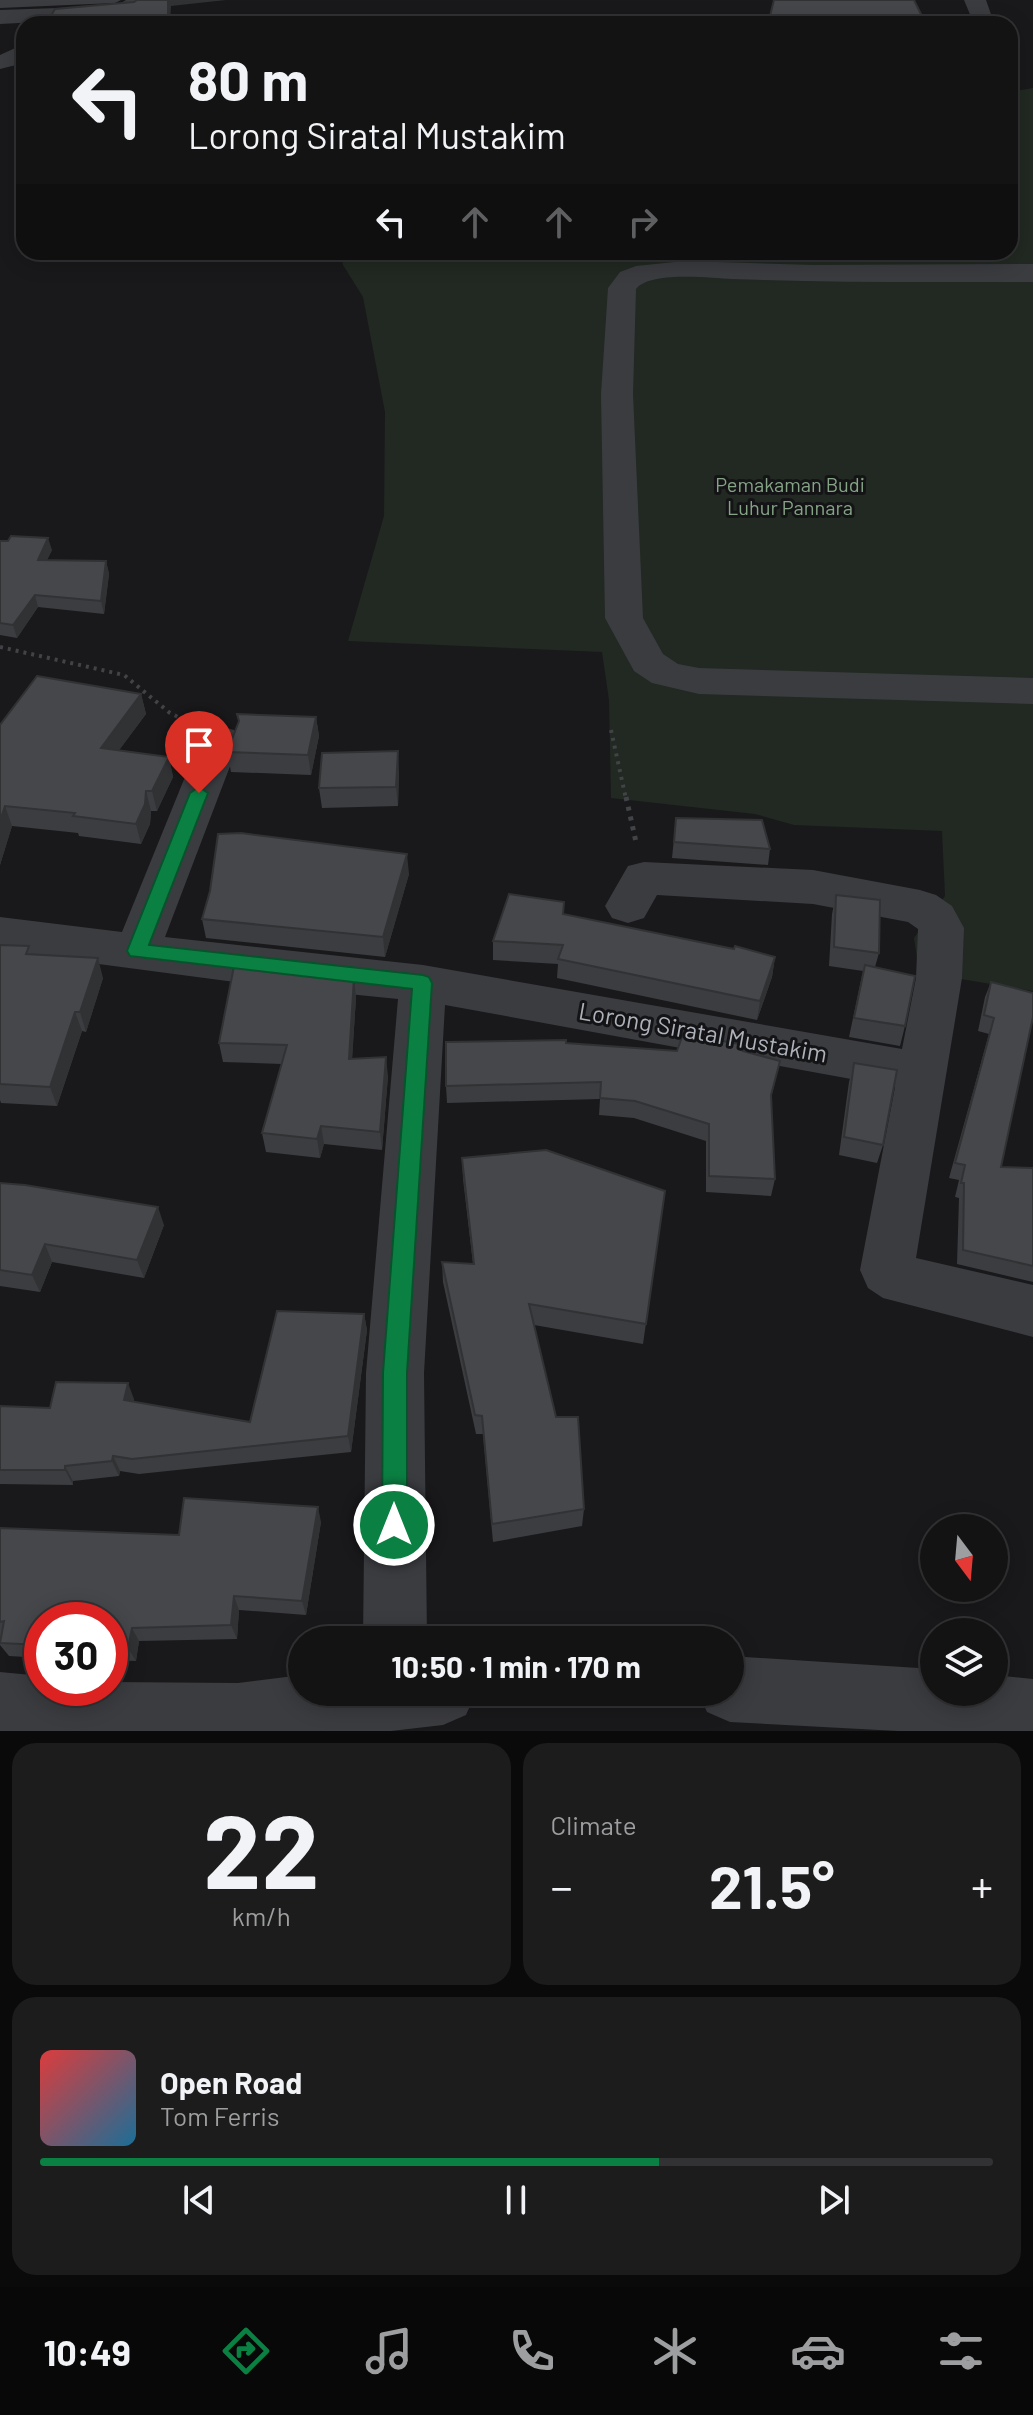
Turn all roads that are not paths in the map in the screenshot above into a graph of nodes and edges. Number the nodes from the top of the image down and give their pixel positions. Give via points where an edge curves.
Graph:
1 (139, 0) edge
2 (82, 16) edge
3 (643, 262) edge
4 (812, 263) edge
5 (1033, 273) edge
6 (1033, 691) edge
7 (220, 740) road end
8 (636, 892) road end
9 (0, 934) edge
10 (137, 951) junction
11 (423, 983) junction
12 (920, 1074) junction
13 (1033, 1311) edge
14 (405, 1626) edge
15 (744, 1690) edge
16 (0, 1705) edge
17 (288, 1705) edge
18 (1033, 1712) edge

1 - 2 street via 128,9
3 - 4 street via 685,269
3 - 6 street via 622,288 617,394 624,618 648,662 666,674 699,681
4 - 5 street
7 - 10 street
8 - 12 street via 813,887 920,907 941,928 939,978
9 - 10 street, Lorong Siratal Mustakim
10 - 11 street, Lorong Siratal Mustakim
11 - 12 street, Lorong Siratal Mustakim
11 - 14 street via 395,1373
12 - 13 street via 887,1270 902,1280
15 - 18 street
16 - 17 street via 134,1718 238,1716

